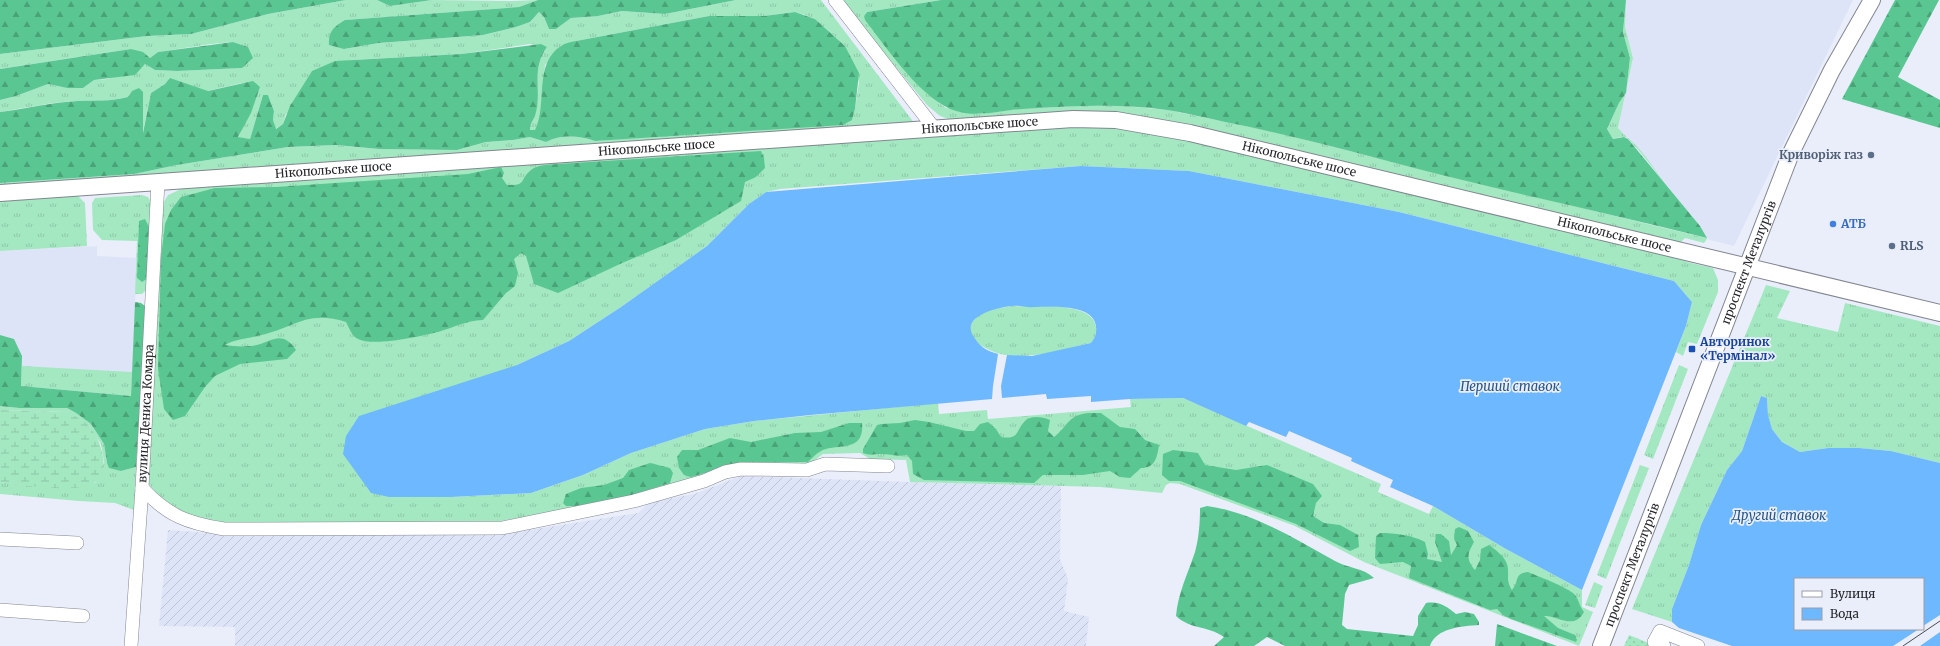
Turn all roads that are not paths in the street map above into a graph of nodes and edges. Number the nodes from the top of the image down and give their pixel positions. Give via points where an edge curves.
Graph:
1 (835, 0) edge
2 (1872, 0) edge
3 (934, 128) junction
4 (158, 182) junction
5 (0, 193) edge
6 (1747, 267) junction
7 (1940, 313) edge
8 (888, 466) dead end
9 (142, 488) junction
10 (0, 539) edge
11 (77, 543) dead end
12 (0, 610) edge
13 (82, 616) dead end
14 (131, 646) edge
15 (1601, 646) edge
16 (1664, 646) edge
17 (1698, 646) edge

1 - 3 street
2 - 6 main road, проспект Металургів via 1791,153
3 - 4 main road, Нікопольське шосе
3 - 6 main road, Нікопольське шосе via 1073,119 1116,120 1183,131
4 - 5 main road, Нікопольське шосе
4 - 9 street, вулиця Дениса Комара
6 - 7 main road, Нікопольське шосе
6 - 15 main road, проспект Металургів
8 - 9 street via 826,464 807,470 741,469 634,501 502,528 224,529 181,519 155,503
9 - 14 street, вулиця Дениса Комара
10 - 11 street
12 - 13 street
16 - 17 street via 1654,642 1660,631

